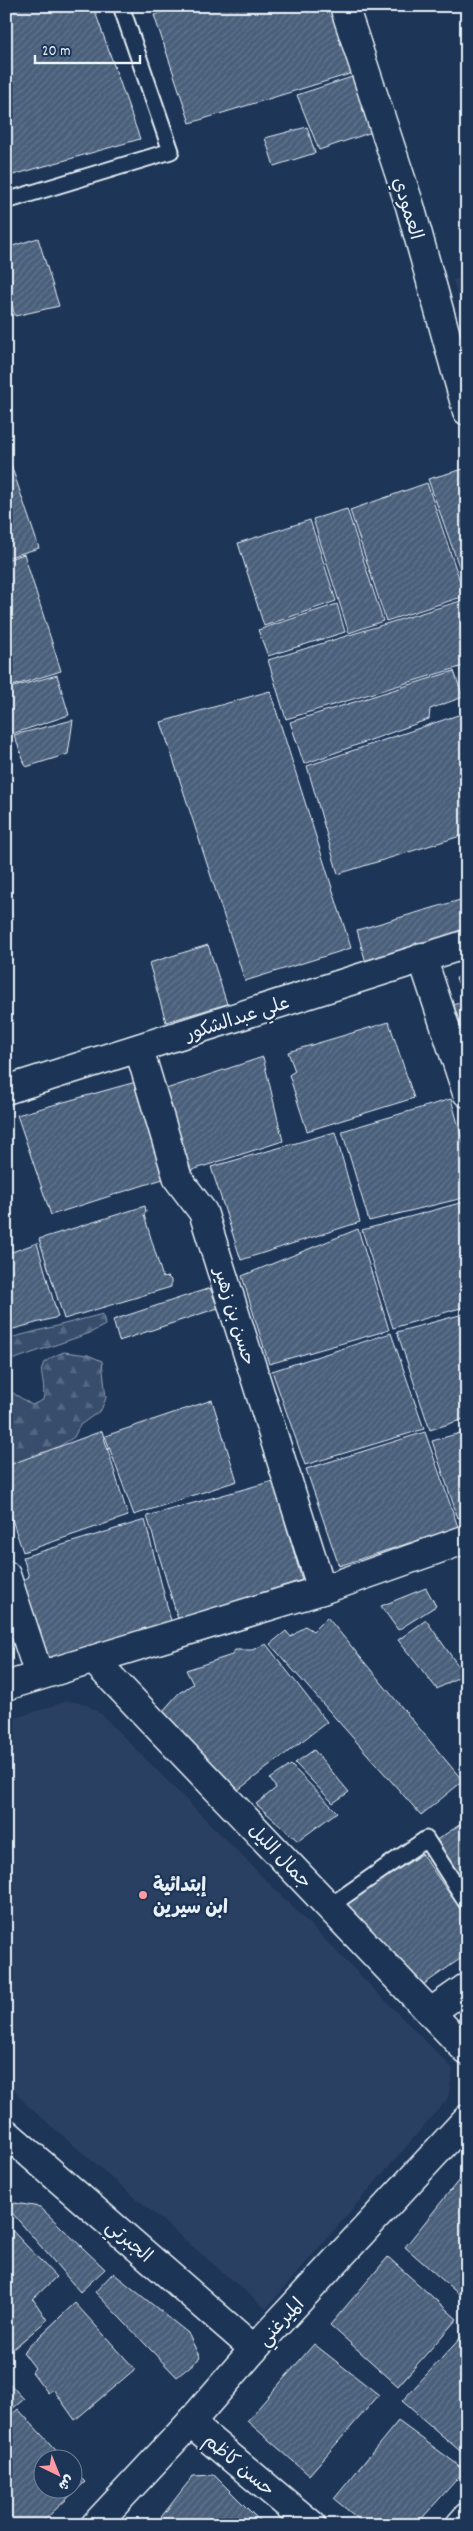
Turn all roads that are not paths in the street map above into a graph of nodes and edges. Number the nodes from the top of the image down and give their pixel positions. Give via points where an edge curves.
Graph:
1 (121, 6) edge
2 (344, 6) edge
3 (6, 201) edge
4 (467, 411) edge
5 (467, 944) edge
6 (422, 957) junction
7 (139, 1049) junction
8 (6, 1090) edge
9 (467, 1093) edge
10 (467, 1539) edge
11 (6, 1575) edge
12 (322, 1590) junction
13 (94, 1660) junction
14 (39, 1675) junction
15 (6, 1686) edge
16 (467, 1903) edge
17 (330, 1906) junction
18 (467, 1987) edge
19 (431, 2012) junction
20 (467, 2050) edge
21 (467, 2119) edge
22 (11, 2142) edge
23 (254, 2349) junction
24 (190, 2423) junction
25 (467, 2517) edge
26 (95, 2525) edge
27 (312, 2525) edge
28 (460, 2525) edge

1 - 3 lane via 172,151
2 - 4 street, العمودي via 410,206
5 - 6 street, علي عبدالشكور
6 - 7 street, علي عبدالشكور
6 - 9 street
7 - 8 street, علي عبدالشكور
7 - 12 street, حسن بن زهير via 178,1179 203,1212
10 - 12 street
11 - 14 street
12 - 13 street
13 - 14 street
13 - 17 street, جمال الليل
14 - 15 street
16 - 17 lane via 426,1839
17 - 19 street, جمال الليل
18 - 19 street
19 - 20 street, جمال الليل
21 - 23 street, الميرغني
22 - 23 street, الجبرتي
23 - 24 street, الميرغني
24 - 26 street, الميرغني
24 - 27 street, حسن كاظم
25 - 28 street

